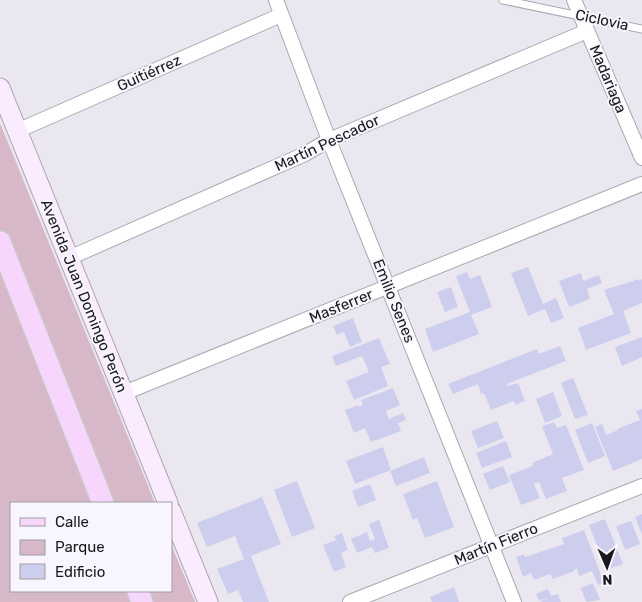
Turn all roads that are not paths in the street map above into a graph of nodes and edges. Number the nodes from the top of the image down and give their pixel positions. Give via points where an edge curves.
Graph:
1 (276, 0) edge
2 (502, 0) edge
3 (574, 0) edge
4 (280, 15) junction
5 (582, 16) junction
6 (642, 29) edge
7 (588, 31) junction
8 (0, 88) edge
9 (17, 130) junction
10 (329, 140) junction
11 (642, 158) edge
12 (642, 184) edge
13 (0, 242) edge
14 (69, 258) junction
15 (388, 287) junction
16 (124, 393) junction
17 (642, 486) edge
18 (103, 502) edge
19 (168, 502) edge
20 (172, 513) edge
21 (492, 546) junction
22 (208, 602) edge
23 (350, 602) edge
24 (514, 602) edge

1 - 4 street, Emilio Senes
2 - 5 lane, Ciclovia
3 - 5 street, Madariaga
4 - 9 street, Guitiérrez
4 - 10 street, Emilio Senes
5 - 6 lane, Ciclovia
5 - 7 street, Madariaga
7 - 10 street, Martín Pescador
7 - 11 street, Madariaga
8 - 9 main road, Avenida Juan Domingo Perón
9 - 14 main road, Avenida Juan Domingo Perón
10 - 14 street, Martín Pescador via 305,154
10 - 15 street, Emilio Senes
12 - 15 street, Masferrer
13 - 18 main road
14 - 16 main road, Avenida Juan Domingo Perón
15 - 16 street, Masferrer
15 - 21 street, Emilio Senes
16 - 19 main road, Avenida Juan Domingo Perón
17 - 21 street, Martín Fierro
20 - 22 main road
21 - 23 street, Martín Fierro
21 - 24 street, Emilio Senes

